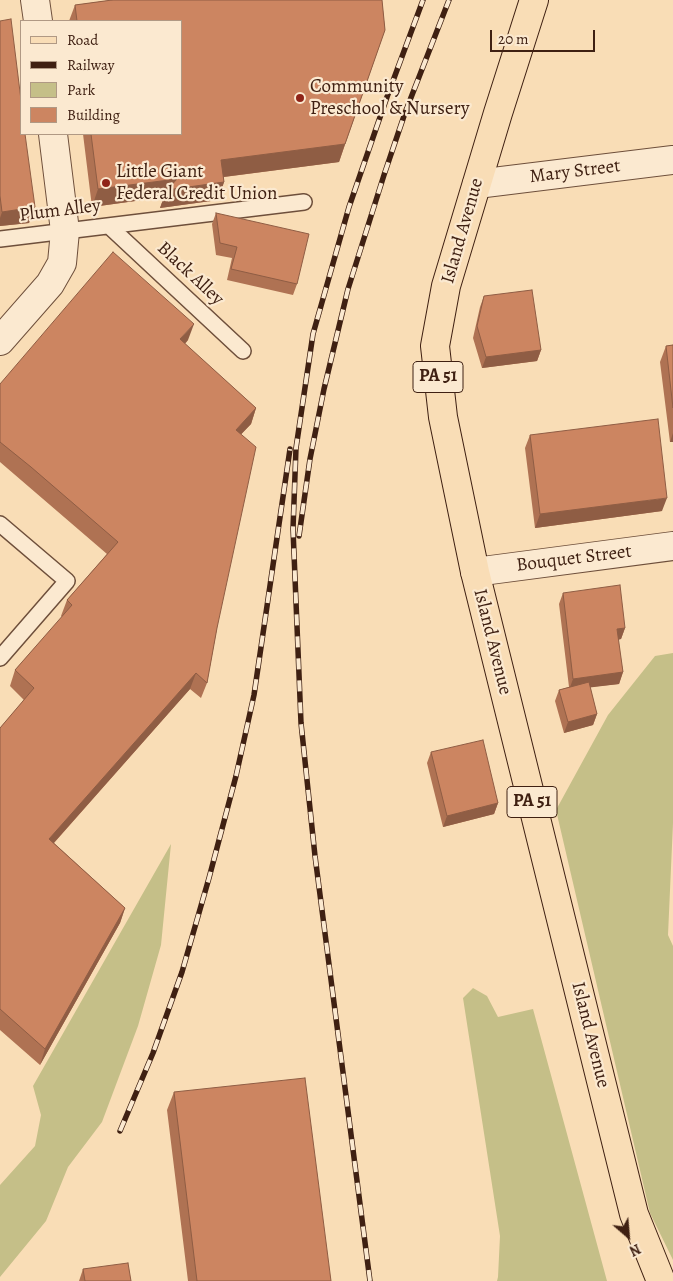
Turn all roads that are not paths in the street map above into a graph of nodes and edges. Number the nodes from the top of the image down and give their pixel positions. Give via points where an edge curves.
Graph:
1 (35, 0) edge
2 (534, 0) edge
3 (38, 20) edge
4 (53, 135) edge
5 (673, 160) edge
6 (477, 184) junction
7 (304, 202) dead end
8 (109, 226) junction
9 (65, 231) junction
10 (0, 239) edge
11 (0, 341) edge
12 (243, 351) dead end
13 (0, 524) edge
14 (673, 546) edge
15 (474, 572) junction
16 (0, 658) edge
17 (661, 1281) edge

1 - 3 street
2 - 6 main road, Island Avenue / PA 51
4 - 9 street
5 - 6 street, Mary Street
6 - 15 main road, Island Avenue / PA 51 via 446,286 435,346 442,417
7 - 8 lane, Plum Alley
8 - 9 lane, Plum Alley
8 - 12 lane, Black Alley
9 - 10 lane, Plum Alley
9 - 11 street via 62,263 50,284
13 - 16 lane via 67,581
14 - 15 street, Bouquet Street
15 - 17 main road, Island Avenue / PA 51 via 634,1214

